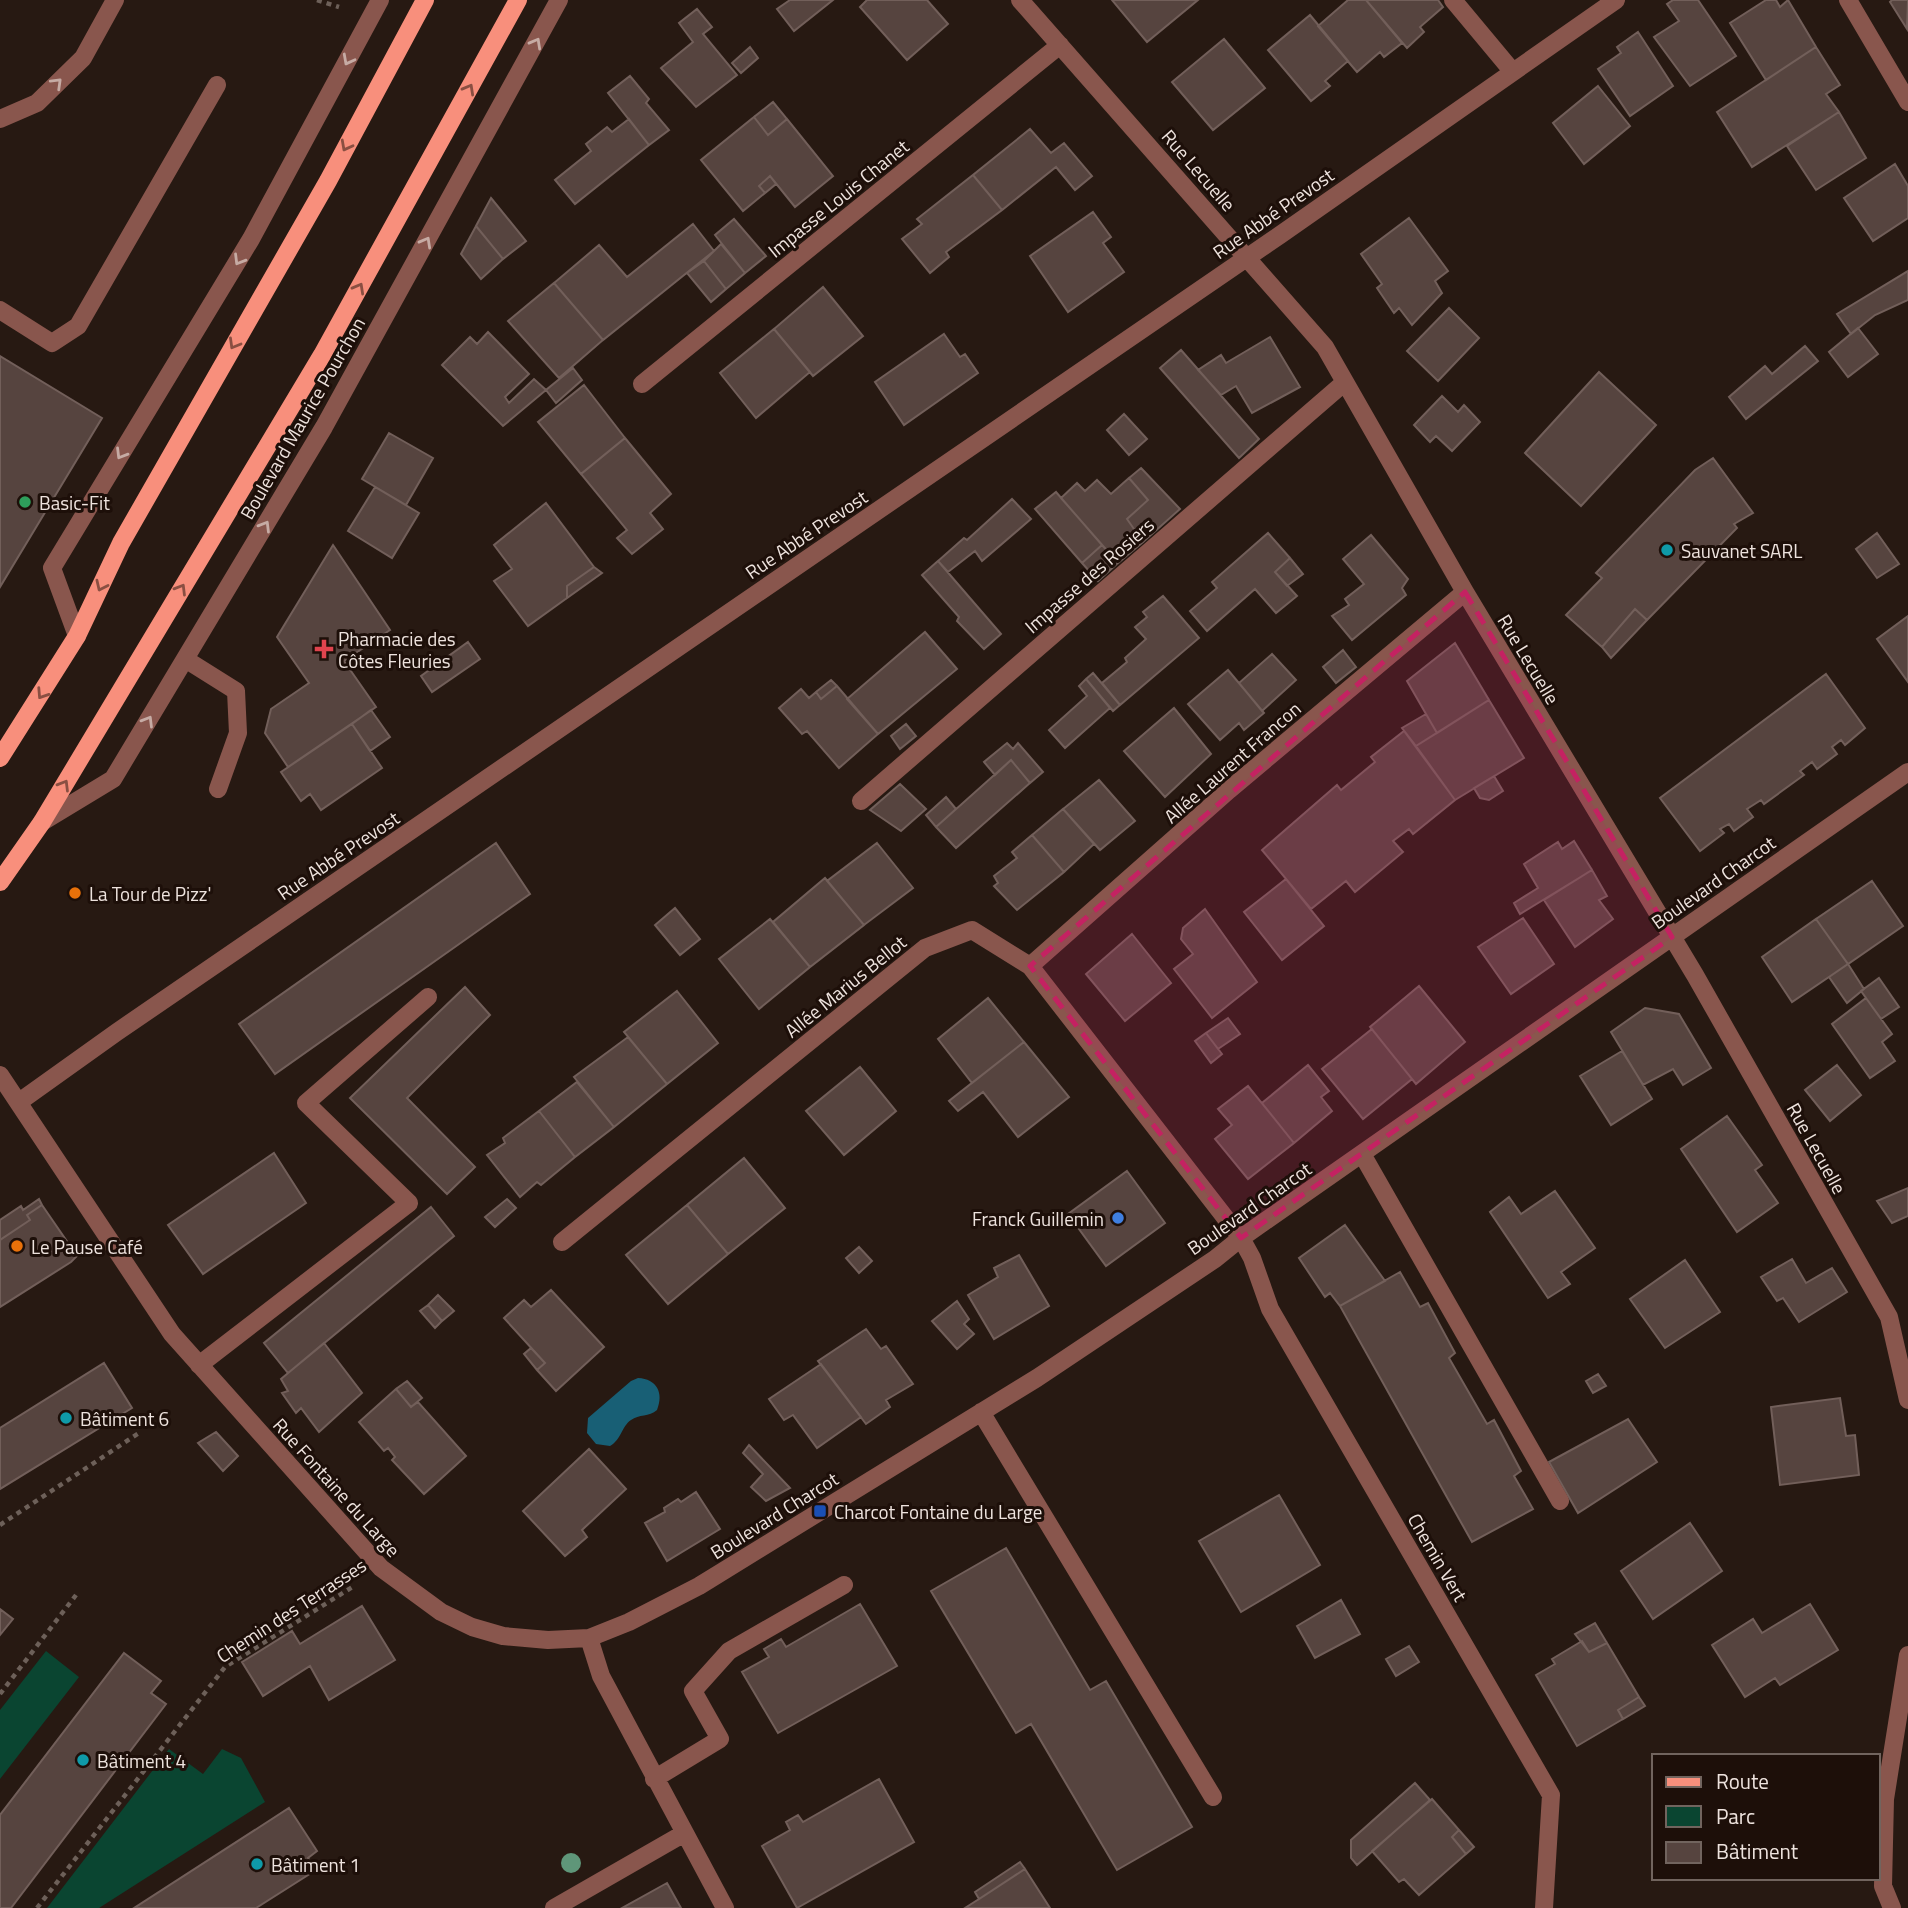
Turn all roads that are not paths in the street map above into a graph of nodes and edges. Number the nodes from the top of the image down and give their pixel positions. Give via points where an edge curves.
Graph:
1 (114, 0) edge
2 (380, 0) edge
3 (425, 0) edge
4 (518, 0) edge
5 (559, 0) edge
6 (1020, 0) edge
7 (1453, 0) edge
8 (1616, 0) edge
9 (1848, 0) edge
10 (1060, 45) junction
11 (1513, 72) junction
12 (217, 85) dead end
13 (1908, 102) edge
14 (0, 119) edge
15 (1248, 257) junction
16 (0, 310) edge
17 (1345, 382) junction
18 (642, 384) dead end
19 (1465, 592) junction
20 (77, 636) junction
21 (185, 659) junction
22 (0, 758) edge
23 (1908, 772) edge
24 (218, 789) dead end
25 (861, 801) dead end
26 (42, 822) junction
27 (0, 883) edge
28 (1672, 937) junction
29 (1030, 966) junction
30 (428, 997) dead end
31 (0, 1075) edge
32 (19, 1102) junction
33 (1362, 1154) junction
34 (1241, 1238) junction
35 (562, 1242) dead end
36 (199, 1365) junction
37 (1908, 1400) edge
38 (981, 1412) junction
39 (1560, 1501) dead end
40 (844, 1586) dead end
41 (589, 1638) junction
42 (1908, 1655) edge
43 (654, 1779) junction
44 (1213, 1797) dead end
45 (683, 1834) junction
46 (554, 1908) edge
47 (724, 1908) edge
48 (1544, 1908) edge
49 (1892, 1908) edge

14 -> 1 street via 37,103 83,58
2 -> 20 street via 251,239 52,568
3 -> 20 main road via 328,181 121,543
26 -> 4 main road, Boulevard Maurice Pourchon via 322,355
21 -> 5 street, Boulevard Maurice Pourchon via 324,427
6 - 10 street, Rue Lecuelle
7 - 11 street
8 - 11 street, Rue Abbé Prevost
9 - 13 street
10 - 15 street, Rue Lecuelle
10 - 18 street, Impasse Louis Chanet
11 - 15 street, Rue Abbé Prevost
12 - 16 street via 78,326 52,343
15 - 17 street, Rue Lecuelle via 1325,347
15 - 32 street, Rue Abbé Prevost
17 - 19 street, Rue Lecuelle
17 - 25 street, Impasse des Rosiers
19 - 28 street, Rue Lecuelle
19 - 29 street, Allée Laurent Francon via 1229,790
20 -> 22 main road
21 - 24 street via 236,691 238,733
26 -> 21 street, Boulevard Maurice Pourchon via 113,779
23 - 28 street, Boulevard Charcot
26 - 27 main road, Boulevard Maurice Pourchon
28 - 33 street, Boulevard Charcot
28 - 37 street, Rue Lecuelle via 1889,1317
29 - 34 street, Allée Marius Bellot
29 - 35 street, Allée Marius Bellot via 972,930 925,948
30 - 36 street via 306,1103 409,1203
31 - 32 street, Rue Fontaine du Large
32 - 36 street, Rue Fontaine du Large via 172,1334
33 - 34 street, Boulevard Charcot
33 - 39 street
34 - 38 street, Boulevard Charcot
34 - 48 street, Chemin Vert via 1270,1309 1551,1795
36 - 41 street, Rue Fontaine du Large via 381,1568 441,1612 503,1636
38 - 41 street, Boulevard Charcot via 699,1586
38 - 44 street
40 - 43 street via 729,1651 693,1691 720,1739
41 - 43 street via 601,1676
42 - 49 street via 1885,1800 1883,1886
43 - 45 street
45 - 46 street
45 - 47 street

